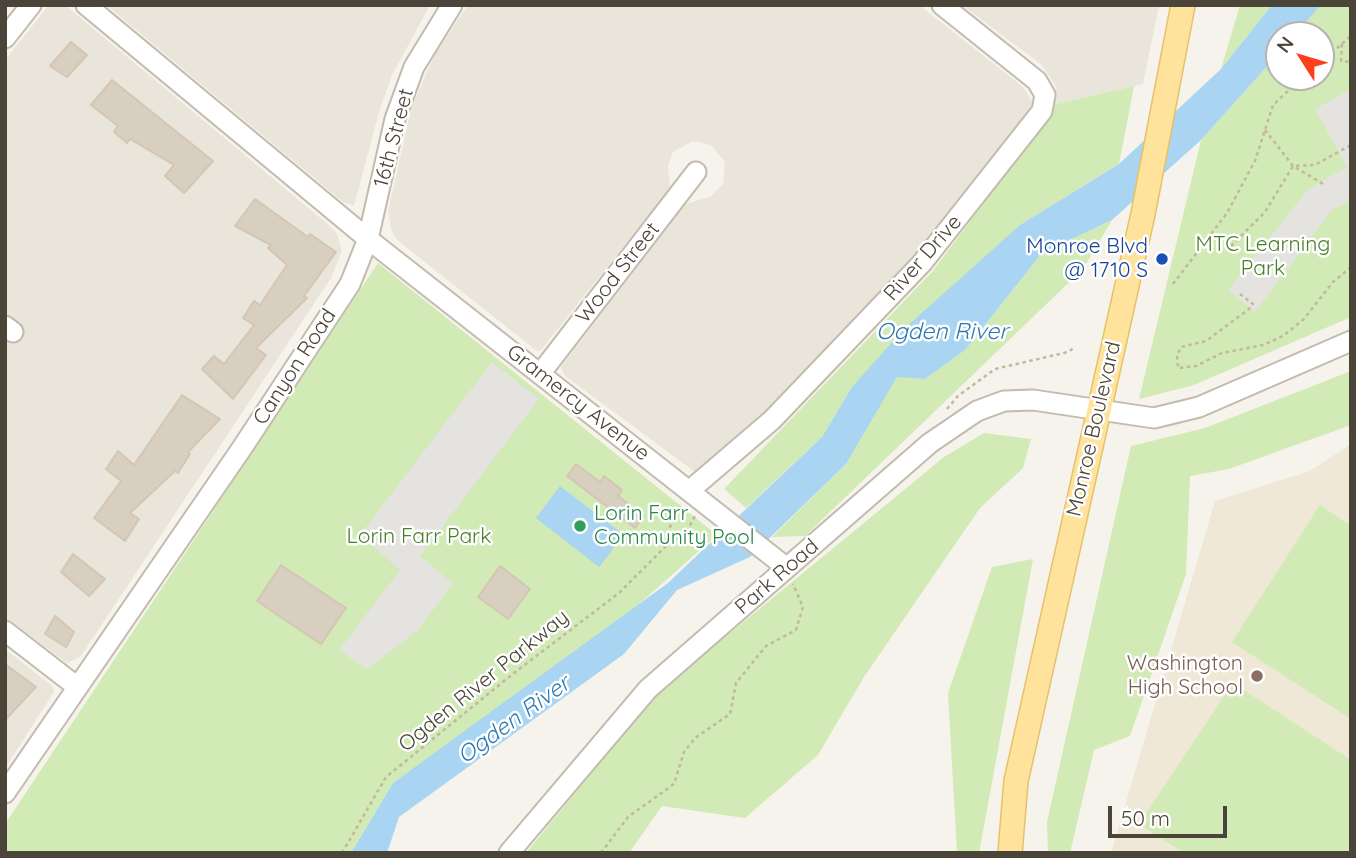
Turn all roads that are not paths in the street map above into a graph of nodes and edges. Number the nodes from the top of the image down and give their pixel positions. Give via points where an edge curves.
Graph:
1 (31, 5) edge
2 (86, 5) edge
3 (452, 5) edge
4 (942, 5) edge
5 (1183, 5) edge
6 (5, 38) edge
7 (696, 172) dead end
8 (368, 239) junction
9 (1351, 341) edge
10 (540, 374) junction
11 (1099, 411) junction
12 (689, 491) junction
13 (787, 568) junction
14 (5, 631) edge
15 (76, 686) junction
16 (5, 793) edge
17 (509, 853) edge
18 (1010, 853) edge

1 - 6 street
2 - 8 street
3 - 8 street, 16th Street via 414,67 395,119
4 - 12 street, River Drive via 1037,81 1045,95 1036,120 922,263 772,421
5 - 11 main road, Monroe Boulevard
7 - 10 street, Wood Street
8 - 10 street, Gramercy Avenue
8 - 15 street, Canyon Road via 350,284
9 - 11 street, Park Road via 1199,407 1154,418
10 - 12 street, Gramercy Avenue
11 - 13 street, Park Road via 1033,400 1004,401 977,411 930,443
11 - 18 main road, Monroe Boulevard via 1016,781
12 - 13 street, Gramercy Avenue
13 - 17 street, Park Road via 648,689
14 - 15 street
15 - 16 street, Canyon Road

